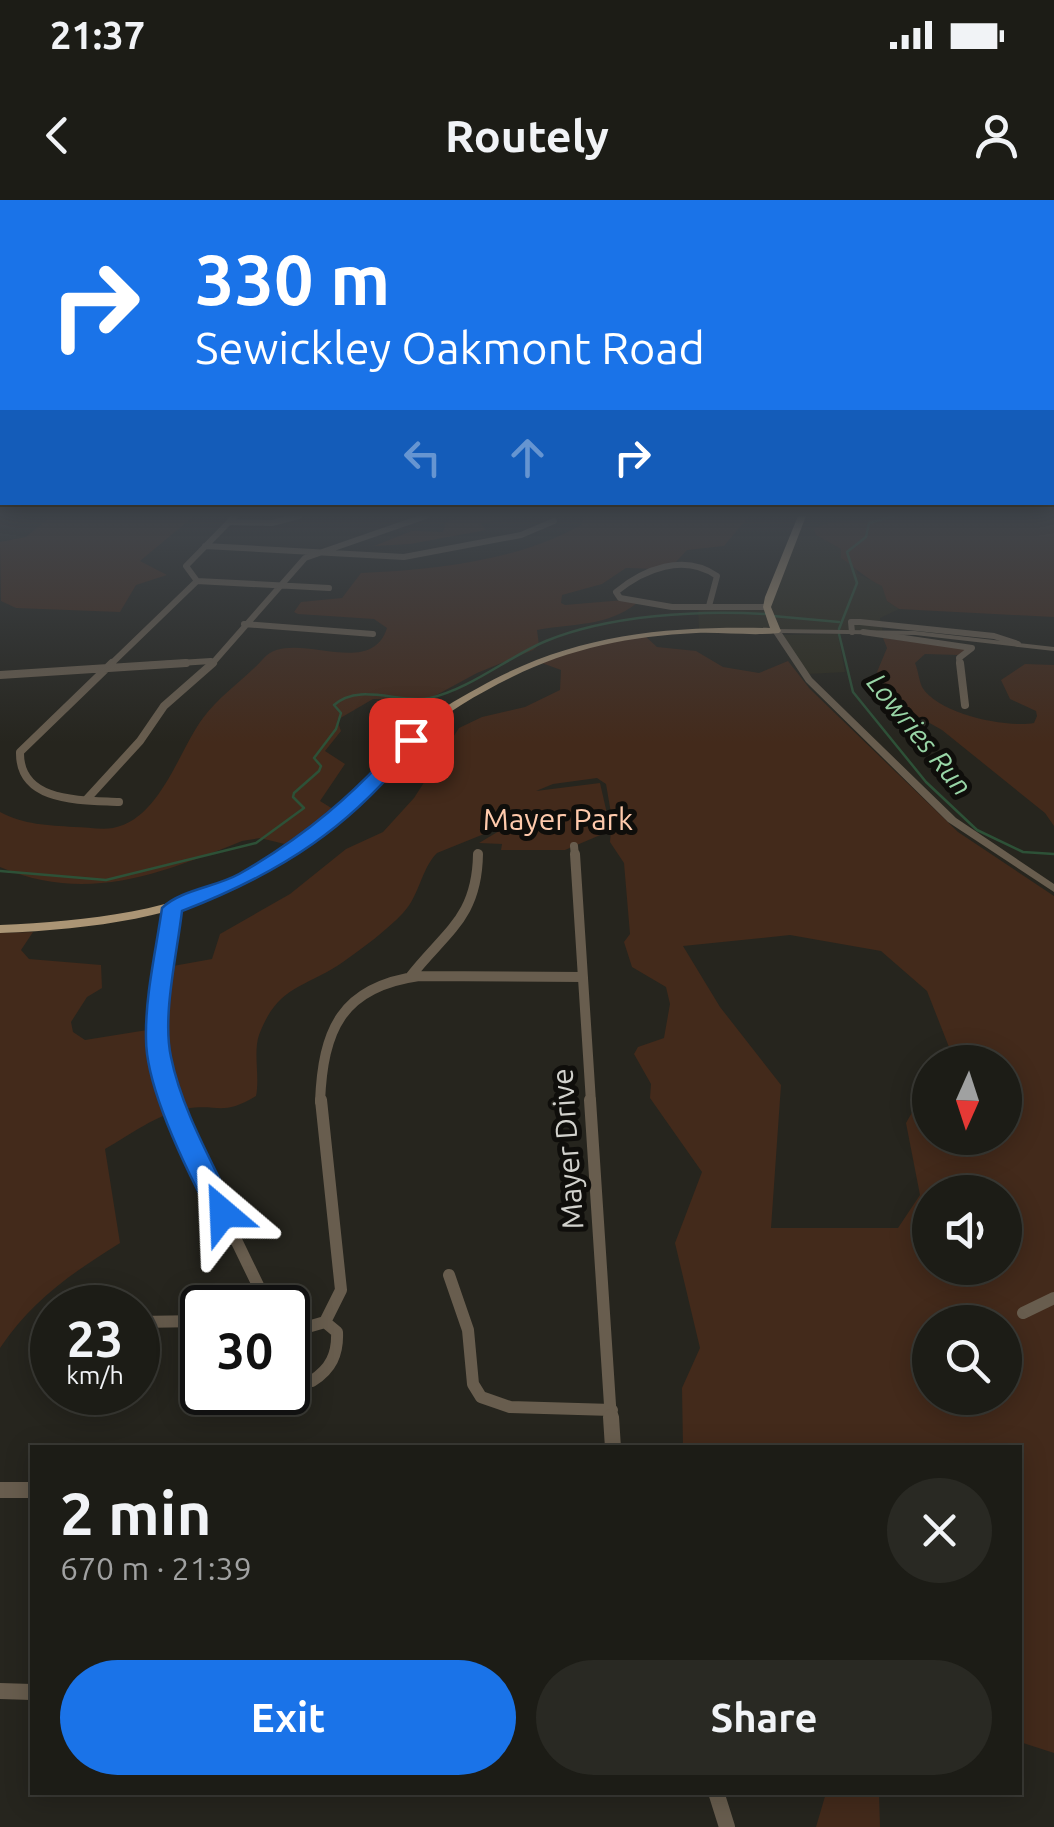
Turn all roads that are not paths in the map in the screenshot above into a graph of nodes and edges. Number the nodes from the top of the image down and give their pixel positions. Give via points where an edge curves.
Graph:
1 (186, 592) edge
2 (274, 592) edge
3 (616, 592) edge
4 (713, 592) edge
5 (775, 592) edge
6 (709, 606) junction
7 (768, 612) junction
8 (244, 624) junction
9 (776, 631) junction
10 (857, 632) junction
11 (373, 634) dead end
12 (1018, 644) junction
13 (1054, 649) edge
14 (211, 661) junction
15 (108, 667) junction
16 (0, 676) edge
17 (964, 704) dead end
18 (86, 800) junction
19 (119, 802) dead end
20 (574, 846) dead end
21 (478, 853) dead end
22 (1054, 889) edge
23 (172, 908) junction
24 (0, 929) edge
25 (410, 978) junction
26 (583, 978) junction
27 (448, 1274) dead end
28 (258, 1285) edge
29 (1054, 1298) edge
30 (1024, 1313) dead end
31 (325, 1322) junction
32 (310, 1326) edge
33 (310, 1380) edge
34 (612, 1410) junction
35 (613, 1445) edge
36 (0, 1490) edge
37 (30, 1490) edge
38 (0, 1691) edge
39 (30, 1692) edge
40 (717, 1795) edge
41 (726, 1827) edge

1 - 15 street
2 - 8 street
3 - 6 street via 630,602
4 - 6 street
5 - 7 main road
6 - 7 street
7 - 9 main road
8 - 11 street
8 - 14 street
9 - 10 street
9 - 22 street via 821,693 952,820
9 - 23 main road via 643,632 526,666 428,724 362,795 288,854
10 - 12 street
10 - 12 street via 852,622
10 - 17 street via 972,648 959,658
12 - 13 street
14 - 15 street
14 - 18 street
15 - 16 street
15 - 18 street via 27,744 18,764 44,793
18 - 19 street
20 - 26 street, Mayer Drive
21 - 25 street via 480,883 469,912
23 - 24 main road
23 - 28 street via 157,1036 161,1068
25 - 26 street
25 - 31 street via 355,998 324,1047 321,1100 341,1279
26 - 34 street, Mayer Drive
27 - 34 street via 468,1330 473,1384 482,1397 510,1407
29 - 30 street
31 - 32 street
31 - 33 street via 338,1344 330,1368
34 - 35 street, Mayer Drive
36 - 37 street
38 - 39 street
40 - 41 street

